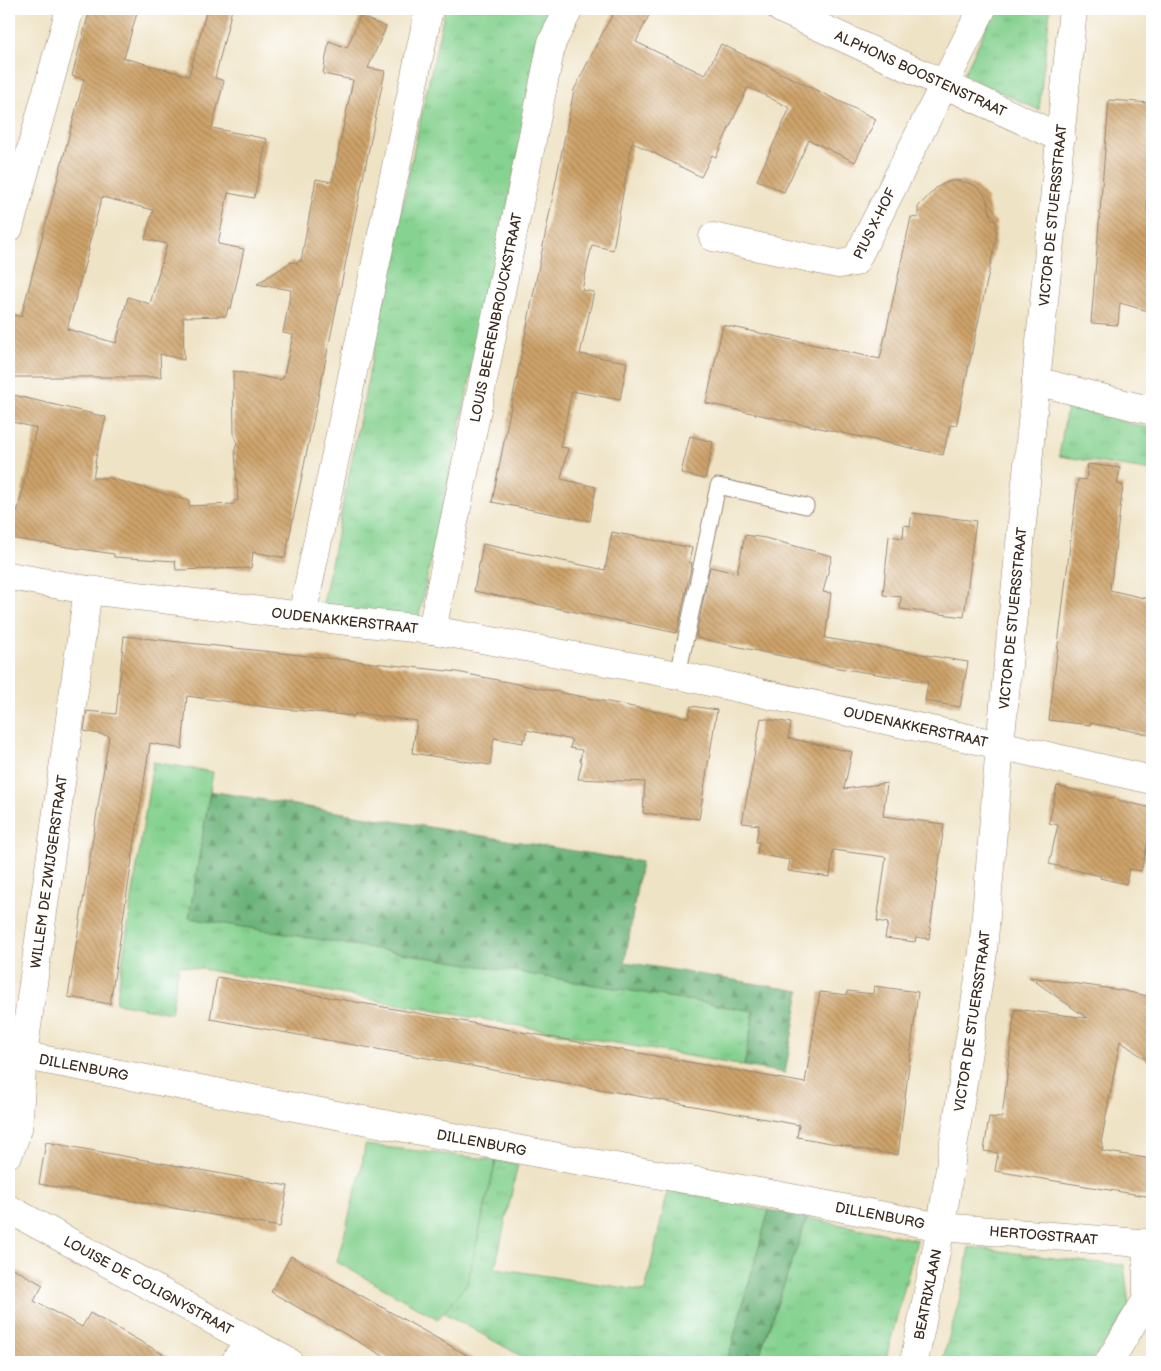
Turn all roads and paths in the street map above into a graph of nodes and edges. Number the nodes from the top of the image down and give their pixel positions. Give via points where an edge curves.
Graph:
1 (70, 9) edge
2 (429, 9) edge
3 (569, 9) edge
4 (781, 9) edge
5 (982, 9) edge
6 (1073, 9) edge
7 (944, 83) junction
8 (1061, 138) junction
9 (9, 228) edge
10 (713, 237) dead end
11 (1036, 381) junction
12 (1152, 411) edge
13 (806, 506) dead end
14 (9, 576) edge
15 (88, 590) junction
16 (302, 616) junction
17 (432, 630) junction
18 (678, 675) junction
19 (1000, 745) junction
20 (1152, 780) edge
21 (16, 1054) edge
22 (9, 1153) edge
23 (9, 1208) edge
24 (941, 1227) junction
25 (1149, 1243) edge
26 (1150, 1299) edge
27 (242, 1351) edge
28 (289, 1362) edge
29 (914, 1362) edge
30 (1109, 1362) edge

1 - 9 street
2 - 16 street
3 - 17 street, LOUIS BEERENBROUCKSTRAAT via 552,42
4 - 7 street, ALPHONS BOOSTENSTRAAT
5 - 7 street
6 - 8 street, VICTOR DE STUERSSTRAAT
7 - 8 street, ALPHONS BOOSTENSTRAAT
7 - 10 street, PIUS X-HOF via 855,262 838,264
8 - 11 street, VICTOR DE STUERSSTRAAT
11 - 12 street
11 - 19 street, VICTOR DE STUERSSTRAAT
13 - 18 lane via 718,486
14 - 15 street, OUDENAKKERSTRAAT
15 - 16 street, OUDENAKKERSTRAAT
15 - 21 street, WILLEM DE ZWIJGERSTRAAT
16 - 17 street, OUDENAKKERSTRAAT
17 - 18 street, OUDENAKKERSTRAAT
18 - 19 street, OUDENAKKERSTRAAT
19 - 20 street, OUDENAKKERSTRAAT
19 - 24 street, VICTOR DE STUERSSTRAAT via 983,952
21 - 22 street, WILLEM DE ZWIJGERSTRAAT via 18,1129
21 - 24 street, DILLENBURG
23 - 27 street, LOUISE DE COLIGNYSTRAAT
24 - 25 street, HERTOGSTRAAT
24 - 29 street, BEATRIXLAAN
25 - 26 street, HERTOGSTRAAT
26 - 30 street
27 - 28 street, LOUISE DE COLIGNYSTRAAT

